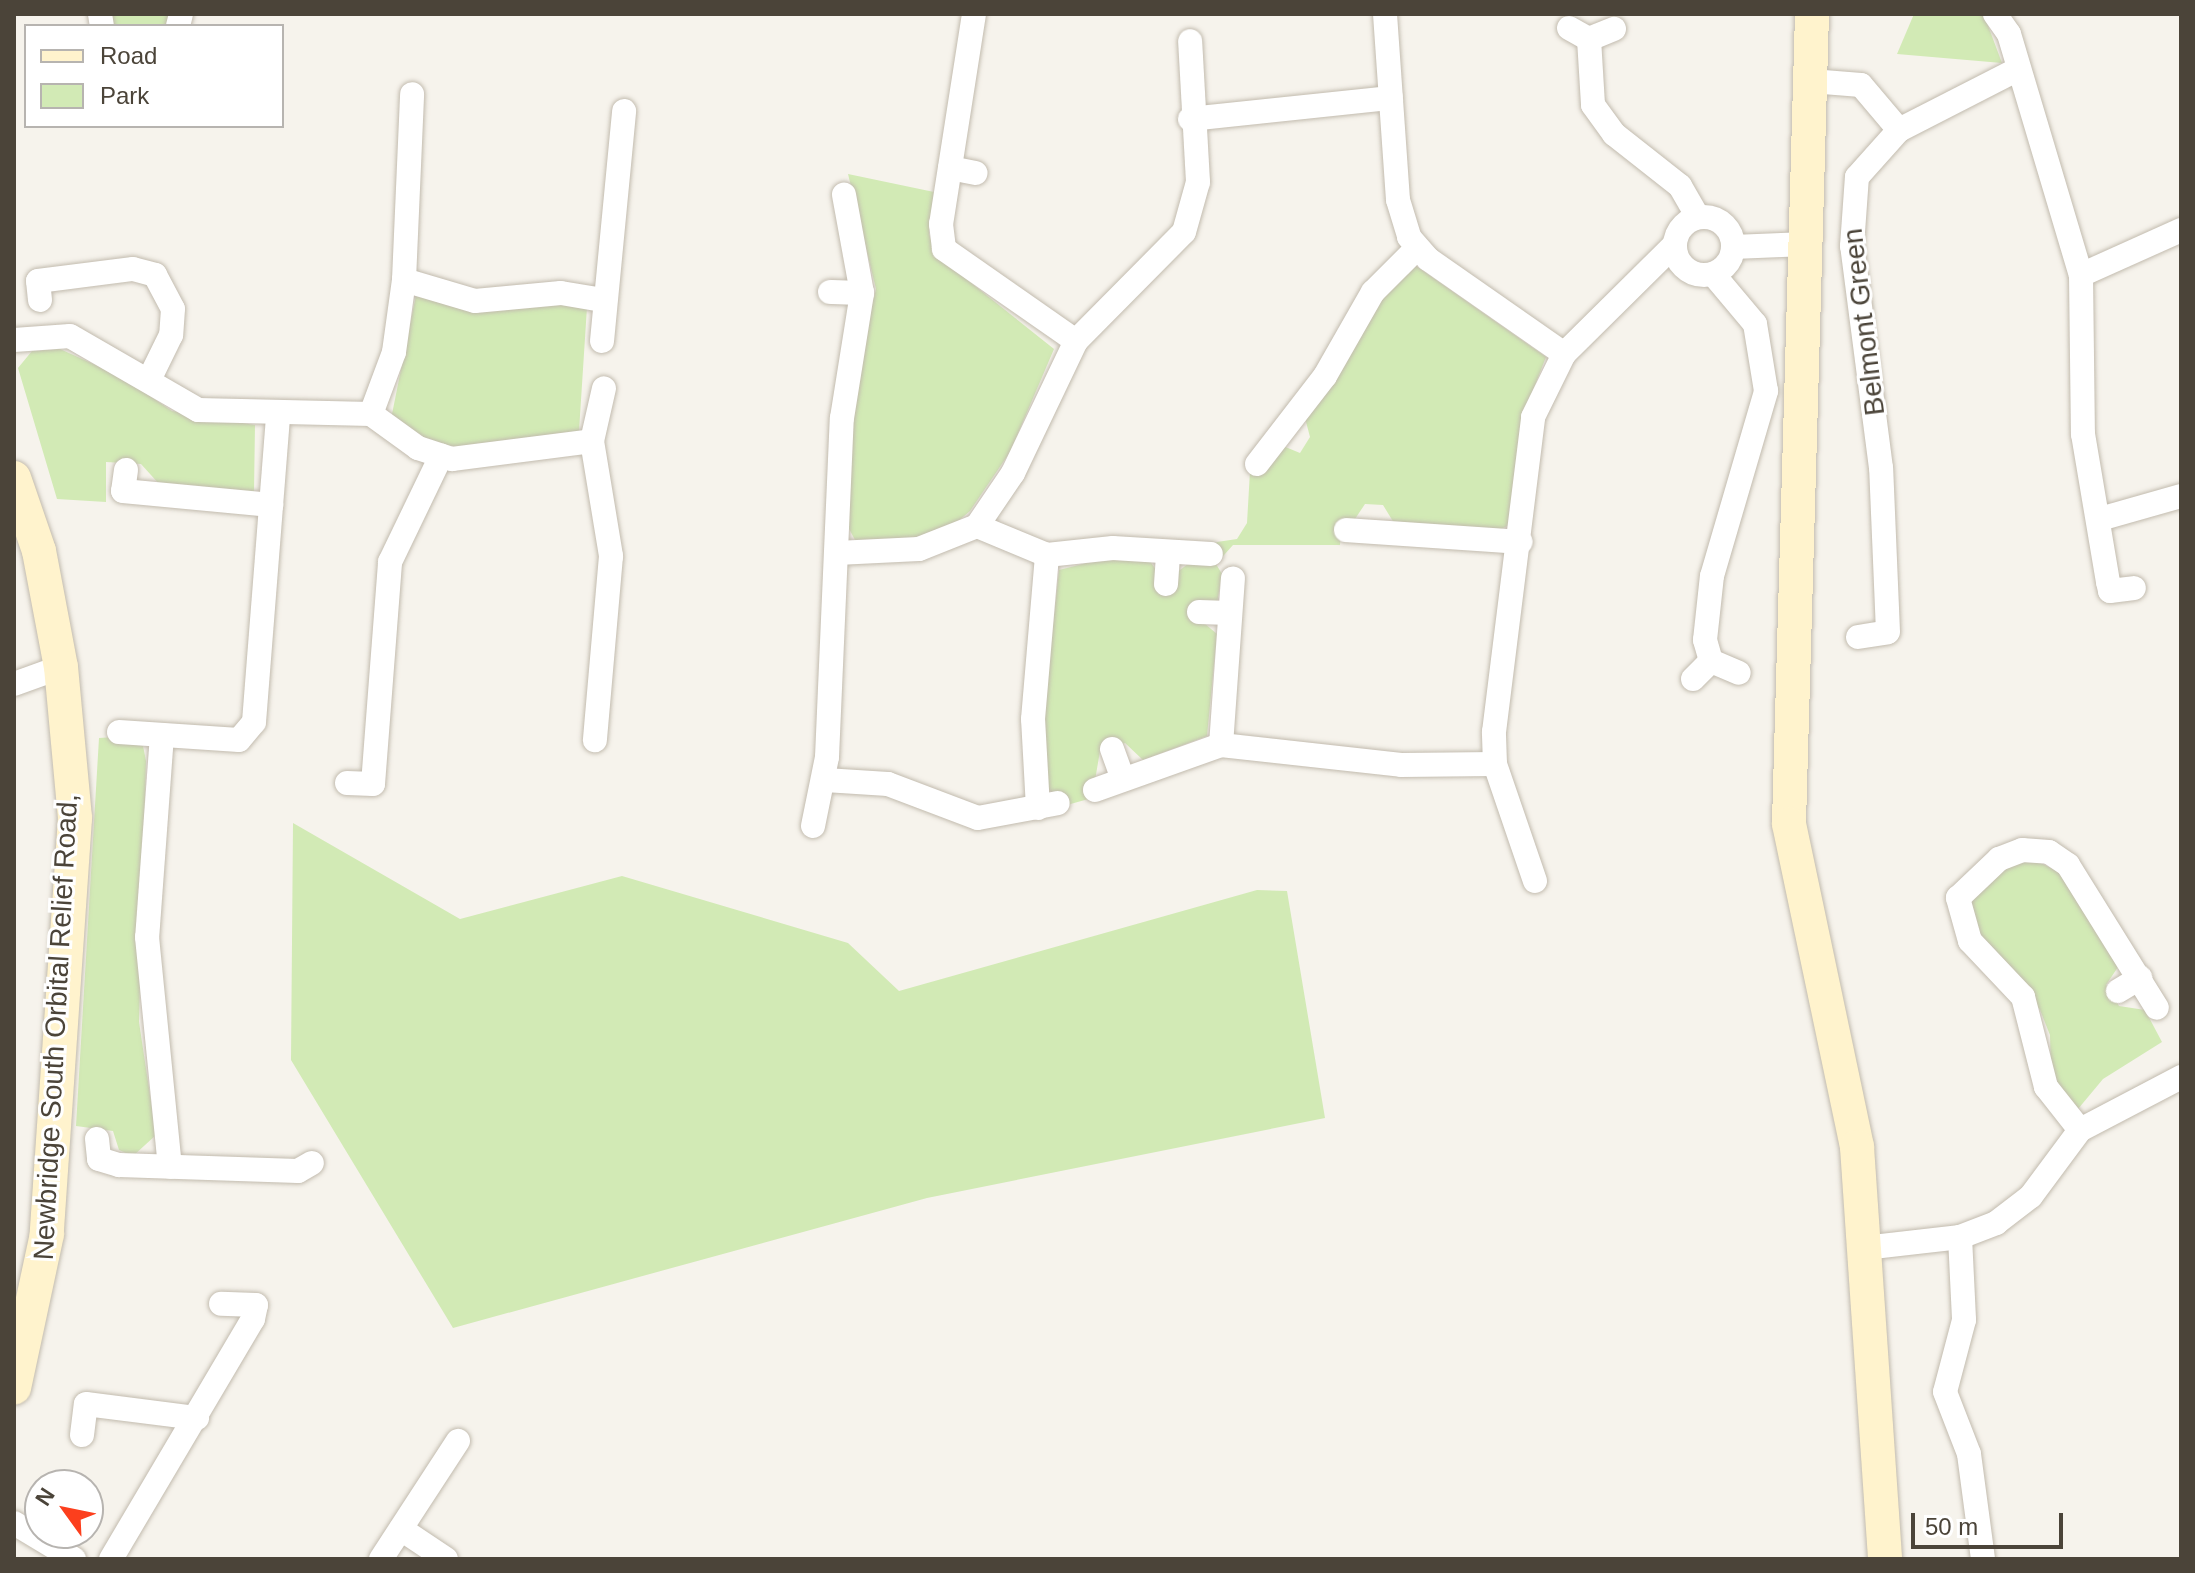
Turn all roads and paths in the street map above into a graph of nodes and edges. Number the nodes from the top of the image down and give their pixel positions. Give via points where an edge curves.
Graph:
1 (974, 14) edge
2 (1385, 14) edge
3 (1812, 14) edge
4 (1995, 14) edge
5 (1614, 29) dead end
6 (1190, 41) dead end
7 (2016, 70) junction
8 (1811, 81) junction
9 (412, 94) dead end
10 (1391, 98) junction
11 (624, 111) dead end
12 (1190, 119) junction
13 (1899, 130) junction
14 (950, 168) junction
15 (976, 173) dead end
16 (844, 195) dead end
17 (1698, 217) junction
18 (2181, 230) edge
19 (1806, 244) junction
20 (1674, 245) junction
21 (1733, 247) junction
22 (1417, 248) junction
23 (1713, 274) junction
24 (2081, 275) junction
25 (404, 280) junction
26 (830, 292) dead end
27 (862, 293) junction
28 (40, 300) dead end
29 (603, 300) junction
30 (14, 340) edge
31 (602, 341) dead end
32 (1076, 341) junction
33 (1564, 354) junction
34 (149, 380) junction
35 (604, 388) dead end
36 (371, 414) junction
37 (278, 415) junction
38 (592, 441) junction
39 (441, 456) junction
40 (1257, 464) dead end
41 (126, 470) dead end
42 (14, 478) edge
43 (2181, 496) edge
44 (271, 505) junction
45 (2100, 519) junction
46 (977, 526) junction
47 (1346, 530) dead end
48 (1521, 542) junction
49 (837, 553) junction
50 (1211, 554) dead end
51 (1047, 555) junction
52 (1168, 555) junction
53 (1233, 578) dead end
54 (1166, 584) dead end
55 (2134, 588) dead end
56 (1199, 612) dead end
57 (1230, 613) junction
58 (1858, 637) dead end
59 (1711, 661) junction
60 (61, 667) junction
61 (1739, 673) dead end
62 (1693, 679) dead end
63 (14, 684) edge
64 (119, 732) dead end
65 (162, 735) junction
66 (595, 740) dead end
67 (1221, 745) junction
68 (1112, 749) dead end
69 (1495, 764) junction
70 (1123, 779) junction
71 (825, 780) junction
72 (347, 783) dead end
73 (1095, 790) dead end
74 (813, 826) dead end
75 (1535, 881) dead end
76 (2140, 978) junction
77 (2118, 991) dead end
78 (2157, 1008) dead end
79 (2181, 1079) edge
80 (2080, 1130) junction
81 (97, 1139) dead end
82 (312, 1163) dead end
83 (170, 1167) junction
84 (1960, 1237) junction
85 (1864, 1248) junction
86 (221, 1304) dead end
87 (14, 1388) edge
88 (197, 1418) junction
89 (82, 1435) dead end
90 (458, 1441) dead end
91 (14, 1523) edge
92 (401, 1529) junction
93 (74, 1559) edge
94 (111, 1559) edge
95 (381, 1559) edge
96 (446, 1559) edge
97 (1885, 1559) edge
98 (1983, 1559) edge

1 - 14 street
2 - 10 street
3 - 8 street
4 - 7 street via 2009,34
5 - 17 street via 1579,33 1593,105 1614,134 1680,186
6 - 12 street
7 - 13 street, Belmont Green
7 - 24 street
8 - 13 street via 1861,85
8 - 19 street
9 - 25 street
10 - 12 street
10 - 22 street via 1398,200
11 - 29 street via 614,268
12 - 32 street via 1198,182 1184,232
13 - 58 street, Belmont Green via 1857,177 1852,198 1881,468 1888,632
14 - 15 street
14 - 32 street via 944,249
16 - 27 street
17 - 20 street via 1681,227
17 - 21 street via 1723,224
18 - 24 street
19 - 21 street
19 - 85 street via 1789,824 1857,1147
20 - 23 street via 1686,270
20 - 33 street
21 - 23 street
22 - 33 street
22 - 40 street via 1373,292 1294,440
23 - 59 street via 1755,324 1766,376 1761,418 1712,576 1705,640
24 - 45 street via 2083,434
25 - 29 street via 475,301 561,293
25 - 36 street via 394,352
26 - 27 street
27 - 49 street via 842,418
28 - 34 street via 38,281 133,269 155,275 173,309 171,335
29 - 31 street
30 - 34 street via 70,336
32 - 46 street via 1013,473
33 - 48 street via 1533,417
34 - 37 street via 172,401 198,410
35 - 38 street
36 - 37 street
36 - 39 street via 386,430
37 - 44 street
38 - 39 street via 563,450
38 - 66 street via 611,556
39 - 72 street via 390,562 373,784
41 - 44 street via 123,491
42 - 60 street, Newbridge South Orbital Relief Road, via 39,551
43 - 45 street
44 - 65 street via 254,722 239,740
45 - 55 street via 2110,591
46 - 49 street via 919,549
46 - 51 street
47 - 48 street via 1374,521
48 - 69 street via 1498,661
49 - 71 street via 827,634
50 - 52 street
51 - 52 street via 1113,548
51 - 71 street via 1033,719 1048,805 978,818 888,784
52 - 54 street
53 - 57 street
56 - 57 street
57 - 67 street
59 - 61 street
59 - 62 street
60 - 63 street
60 - 87 street, Newbridge South Orbital Relief Road, via 75,818 61,1045 47,1234
64 - 65 street
65 - 83 street via 147,937
67 - 69 street via 1401,765
67 - 70 street
68 - 70 street
69 - 75 street
70 - 73 street
71 - 74 street
76 - 77 street
76 - 78 street
76 - 80 street via 2068,865 2049,852 2022,850 1999,859 1958,898 1970,941 2023,997 2046,1087
79 - 80 street
80 - 84 street via 2031,1196
81 - 83 street via 99,1159
82 - 83 street via 298,1171
84 - 85 street
84 - 98 street via 1964,1320 1945,1392 1969,1454
85 - 97 street
86 - 88 street via 256,1305
88 - 89 street via 86,1404
88 - 94 street
90 - 92 street
91 - 93 street
92 - 95 street
92 - 96 street

